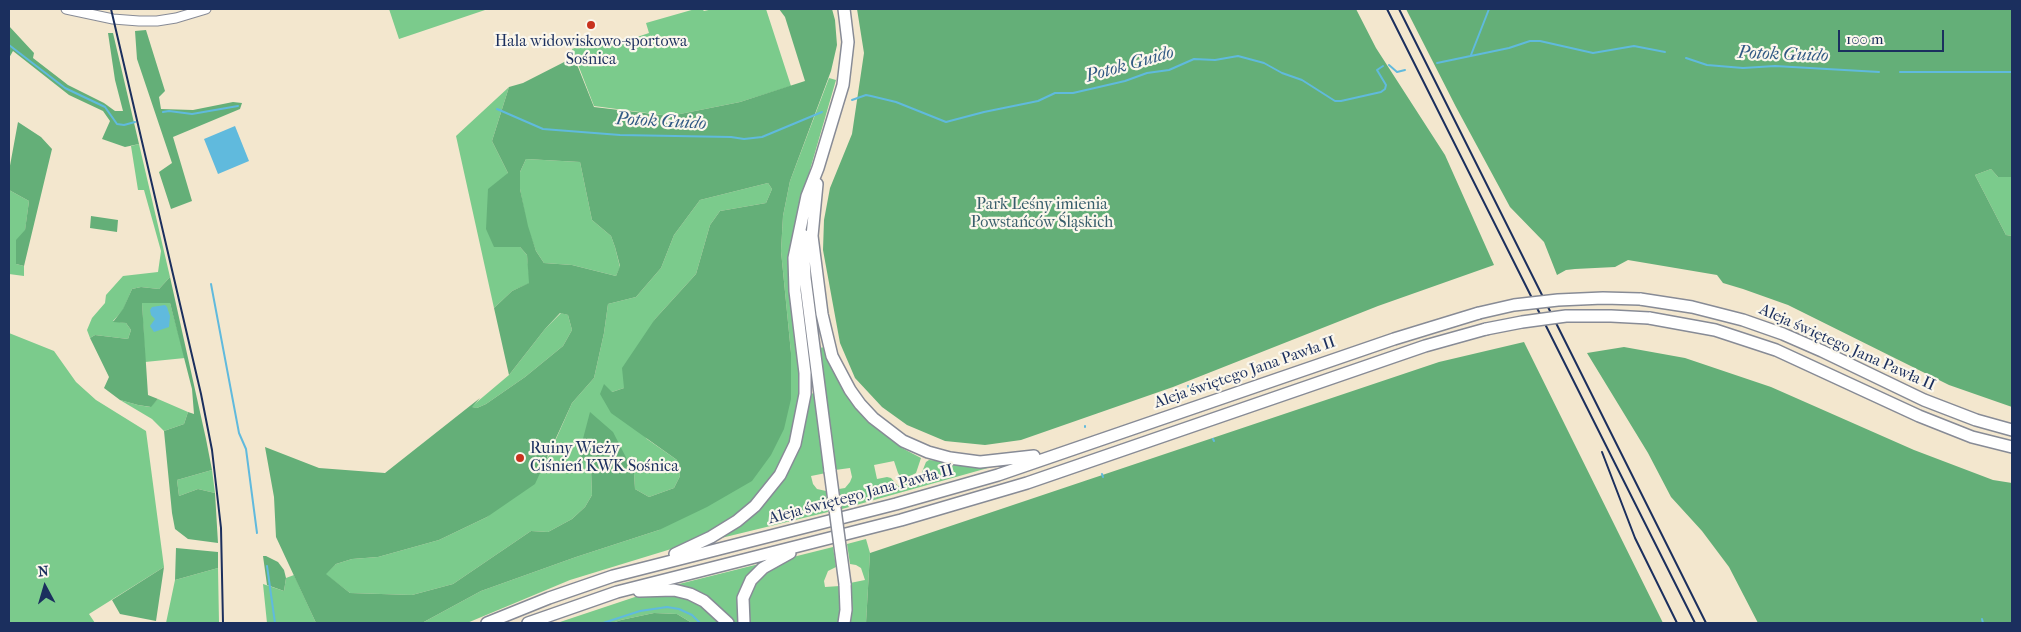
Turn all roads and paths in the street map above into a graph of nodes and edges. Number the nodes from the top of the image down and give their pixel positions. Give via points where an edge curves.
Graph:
1 (66, 9) edge
2 (206, 9) edge
3 (844, 9) edge
4 (818, 168) junction
5 (803, 219) junction
6 (2012, 430) edge
7 (2012, 448) edge
8 (1075, 449) junction
9 (827, 538) junction
10 (651, 565) junction
11 (617, 592) junction
12 (487, 623) edge
13 (528, 623) edge
14 (728, 623) edge
15 (744, 623) edge
16 (844, 623) edge

1 - 2 street via 139,22 176,18
3 - 4 main road via 848,36 846,70
4 - 5 main road via 807,196
4 - 8 main road via 812,236 822,314 832,356 860,404 903,441 917,449 950,458 995,462
5 - 10 main road via 796,244 794,274 805,394 799,431 790,457 768,492 737,521
5 - 16 main road, bridge via 805,278 845,584
6 - 8 main road, Aleja świętego Jana Pawła II, bridge via 1924,400 1751,322 1701,309 1602,298 1514,305 1479,313
7 - 9 main road, Aleja świętego Jana Pawła II, bridge via 1972,437 1919,416 1769,347 1715,330 1649,318 1566,316 1486,329 1425,346 1027,483
8 - 10 main road, Aleja świętego Jana Pawła II via 914,499
9 - 11 main road, Aleja świętego Jana Pawła II
9 - 15 main road via 780,557 756,574 743,598
10 - 12 main road, Aleja świętego Jana Pawła II via 579,587
11 - 13 main road, Aleja świętego Jana Pawła II
11 - 14 main road via 674,590 690,594 704,601

